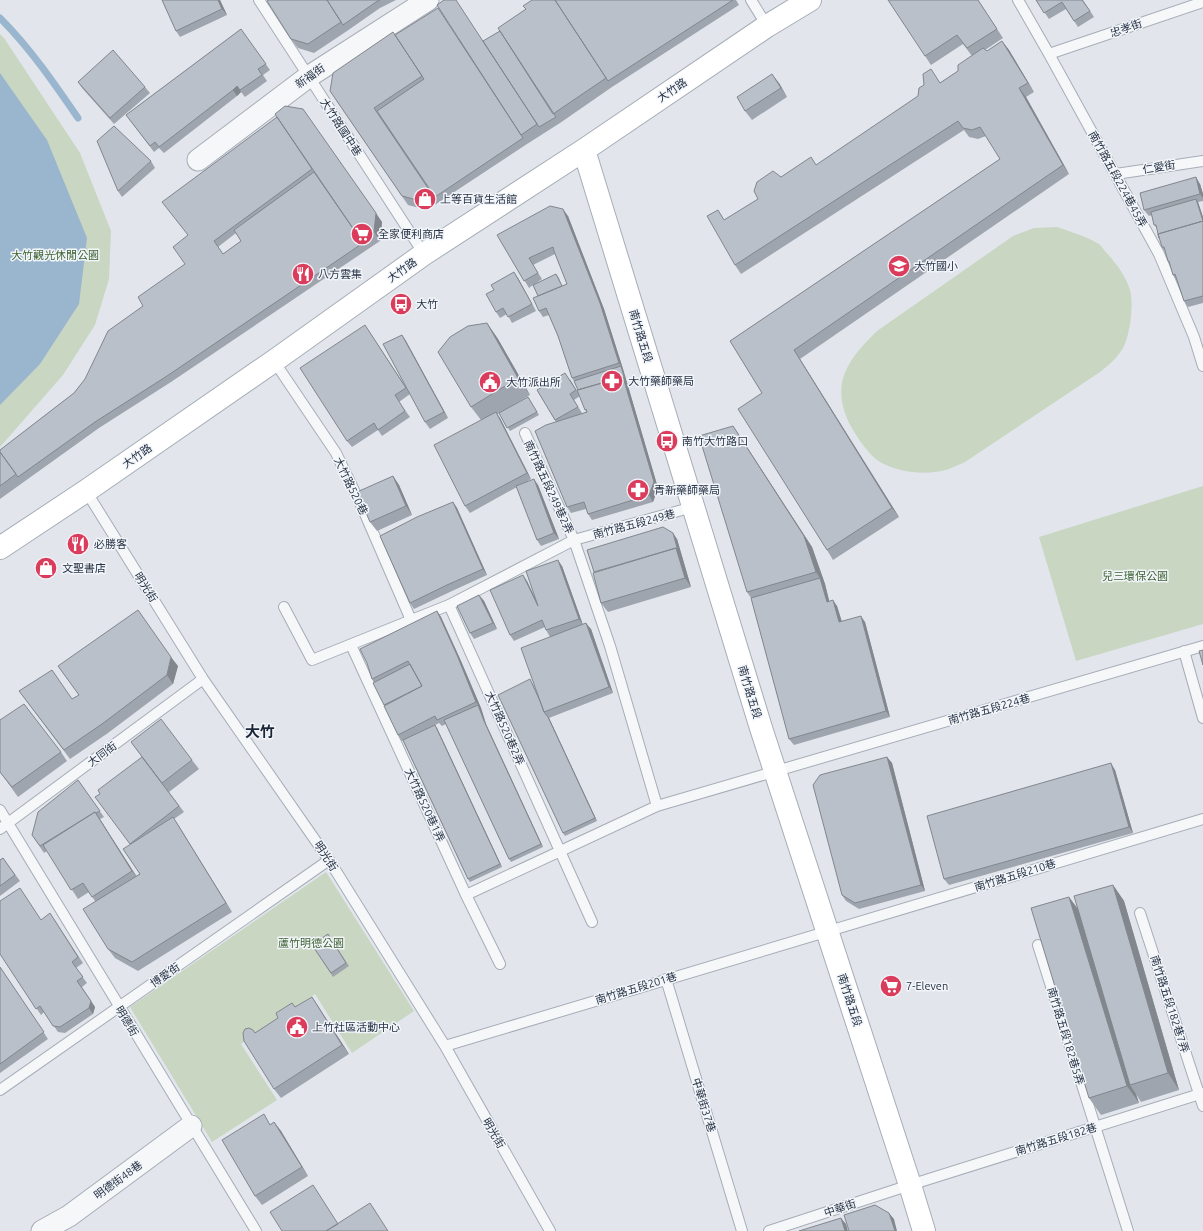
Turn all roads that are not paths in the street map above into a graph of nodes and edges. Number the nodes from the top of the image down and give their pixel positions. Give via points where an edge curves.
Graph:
1 (259, 0) edge
2 (428, 0) edge
3 (751, 0) edge
4 (810, 0) edge
5 (1018, 0) edge
6 (1203, 2) edge
7 (790, 7) edge
8 (767, 26) junction
9 (1049, 54) junction
10 (308, 77) junction
11 (584, 150) junction
12 (198, 160) dead end
13 (1203, 161) edge
14 (1116, 174) junction
15 (424, 254) junction
16 (274, 360) junction
17 (1203, 366) edge
18 (524, 433) dead end
19 (86, 491) junction
20 (693, 507) junction
21 (574, 540) junction
22 (0, 548) edge
23 (449, 605) junction
24 (284, 607) dead end
25 (411, 620) junction
26 (351, 645) junction
27 (1203, 646) edge
28 (1184, 651) junction
29 (203, 679) junction
30 (1203, 718) edge
31 (776, 772) junction
32 (657, 806) junction
33 (0, 810) edge
34 (1203, 819) edge
35 (4, 826) edge
36 (560, 851) junction
37 (329, 860) junction
38 (466, 895) junction
39 (1140, 913) dead end
40 (592, 922) dead end
41 (828, 931) junction
42 (1038, 945) edge
43 (500, 964) dead end
44 (666, 979) junction
45 (119, 1007) junction
46 (445, 1046) junction
47 (0, 1090) edge
48 (1201, 1094) edge
49 (1203, 1106) edge
50 (191, 1126) junction
51 (1095, 1126) junction
52 (910, 1185) junction
53 (42, 1231) edge
54 (256, 1231) edge
55 (550, 1231) edge
56 (742, 1231) edge
57 (772, 1231) edge
58 (924, 1231) edge
59 (1128, 1231) edge

1 - 10 lane, 大竹路國中巷
2 - 10 street, 新福街
3 - 8 lane
4 - 7 street, 大竹路
5 - 9 lane, 南竹路五段224巷45弄
6 - 9 lane, 忠孝街
7 - 8 street, 大竹路
8 - 11 street, 大竹路
9 - 14 lane, 南竹路五段224巷45弄
10 - 12 street, 新福街
10 - 15 lane, 大竹路國中巷
11 - 15 street, 大竹路
11 - 20 street, 南竹路五段
13 - 14 lane, 仁愛街
14 - 17 lane, 南竹路五段224巷45弄 via 1159,254 1194,337
15 - 16 street, 大竹路
16 - 19 street, 大竹路
16 - 25 lane, 大竹路520巷 via 336,453
18 - 21 lane, 南竹路五段249巷2弄
19 - 22 street, 大竹路
19 - 29 lane, 明光街
20 - 21 lane, 南竹路五段249巷
20 - 31 street, 南竹路五段
21 - 23 lane
21 - 32 lane, 南竹路五段249巷2弄 via 610,646
23 - 25 lane
23 - 36 lane, 大竹路520巷2弄
24 - 26 lane via 312,660
25 - 26 lane
26 - 38 lane, 大竹路520巷1弄
27 - 28 lane, 南竹路五段224巷
28 - 30 lane
28 - 31 lane, 南竹路五段224巷
29 - 35 lane, 大同街
29 - 37 lane, 明光街
31 - 32 lane
31 - 41 street, 南竹路五段
32 - 36 lane
33 - 35 lane, 明德街
34 - 41 lane, 南竹路五段210巷
35 - 45 lane, 明德街
36 - 38 lane
36 - 40 lane, 大竹路520巷2弄
37 - 45 lane, 博愛街
37 - 46 lane, 明光街
38 - 43 lane, 大竹路520巷1弄
39 - 48 lane, 南竹路五段182巷7弄
41 - 44 lane, 南竹路五段201巷
41 - 52 street, 南竹路五段
42 - 51 lane, 南竹路五段182巷5弄
44 - 46 lane, 南竹路五段201巷
44 - 56 lane, 中華街37巷
45 - 47 lane, 博愛街
45 - 50 lane, 明德街
46 - 55 lane, 明光街
48 - 49 lane, 南竹路五段182巷7弄
48 - 51 lane, 南竹路五段182巷
50 - 53 street, 明德街48巷 via 69,1216
50 - 54 lane, 明德街
51 - 52 lane, 南竹路五段182巷
51 - 59 lane, 南竹路五段182巷5弄
52 - 57 lane, 中華街
52 - 58 street, 南竹路五段

